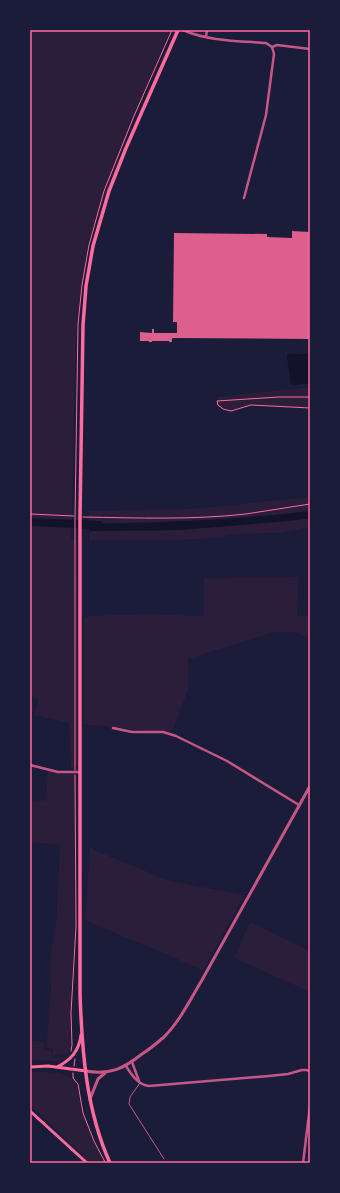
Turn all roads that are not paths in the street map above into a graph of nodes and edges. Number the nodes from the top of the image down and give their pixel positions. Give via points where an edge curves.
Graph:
1 (178, 30) edge
2 (183, 30) edge
3 (207, 30) edge
4 (206, 37) junction
5 (272, 47) junction
6 (310, 49) edge
7 (244, 198) dead end
8 (113, 728) dead end
9 (30, 765) edge
10 (80, 772) junction
11 (310, 786) edge
12 (299, 805) junction
13 (82, 1031) junction
14 (132, 1062) junction
15 (126, 1066) junction
16 (57, 1067) junction
17 (30, 1068) edge
18 (86, 1071) junction
19 (310, 1071) edge
20 (105, 1073) junction
21 (140, 1082) junction
22 (90, 1099) junction
23 (310, 1106) edge
24 (30, 1111) edge
25 (164, 1159) dead end
26 (87, 1163) edge
27 (110, 1163) edge
28 (303, 1163) edge

1 - 10 main road via 109,191 93,246 86,286 80,518
2 - 4 street
3 - 4 street
4 - 5 street via 266,43
5 - 6 street via 277,45
5 - 7 street via 274,54 266,115
8 - 12 street via 132,732 171,734 227,761
9 - 10 street via 60,772
10 - 13 main road
11 - 12 street
12 - 14 street via 176,1023 163,1038
13 - 16 main road via 72,1057
13 - 18 main road
14 - 15 street
14 - 21 street
15 - 20 street
15 - 21 street
16 - 17 main road
16 - 18 main road
18 - 20 street
18 - 22 main road
19 - 21 street via 150,1086 144,1086
20 - 22 street via 98,1079
21 - 25 lane via 130,1097 129,1104
22 - 27 main road
23 - 28 street
24 - 26 main road

